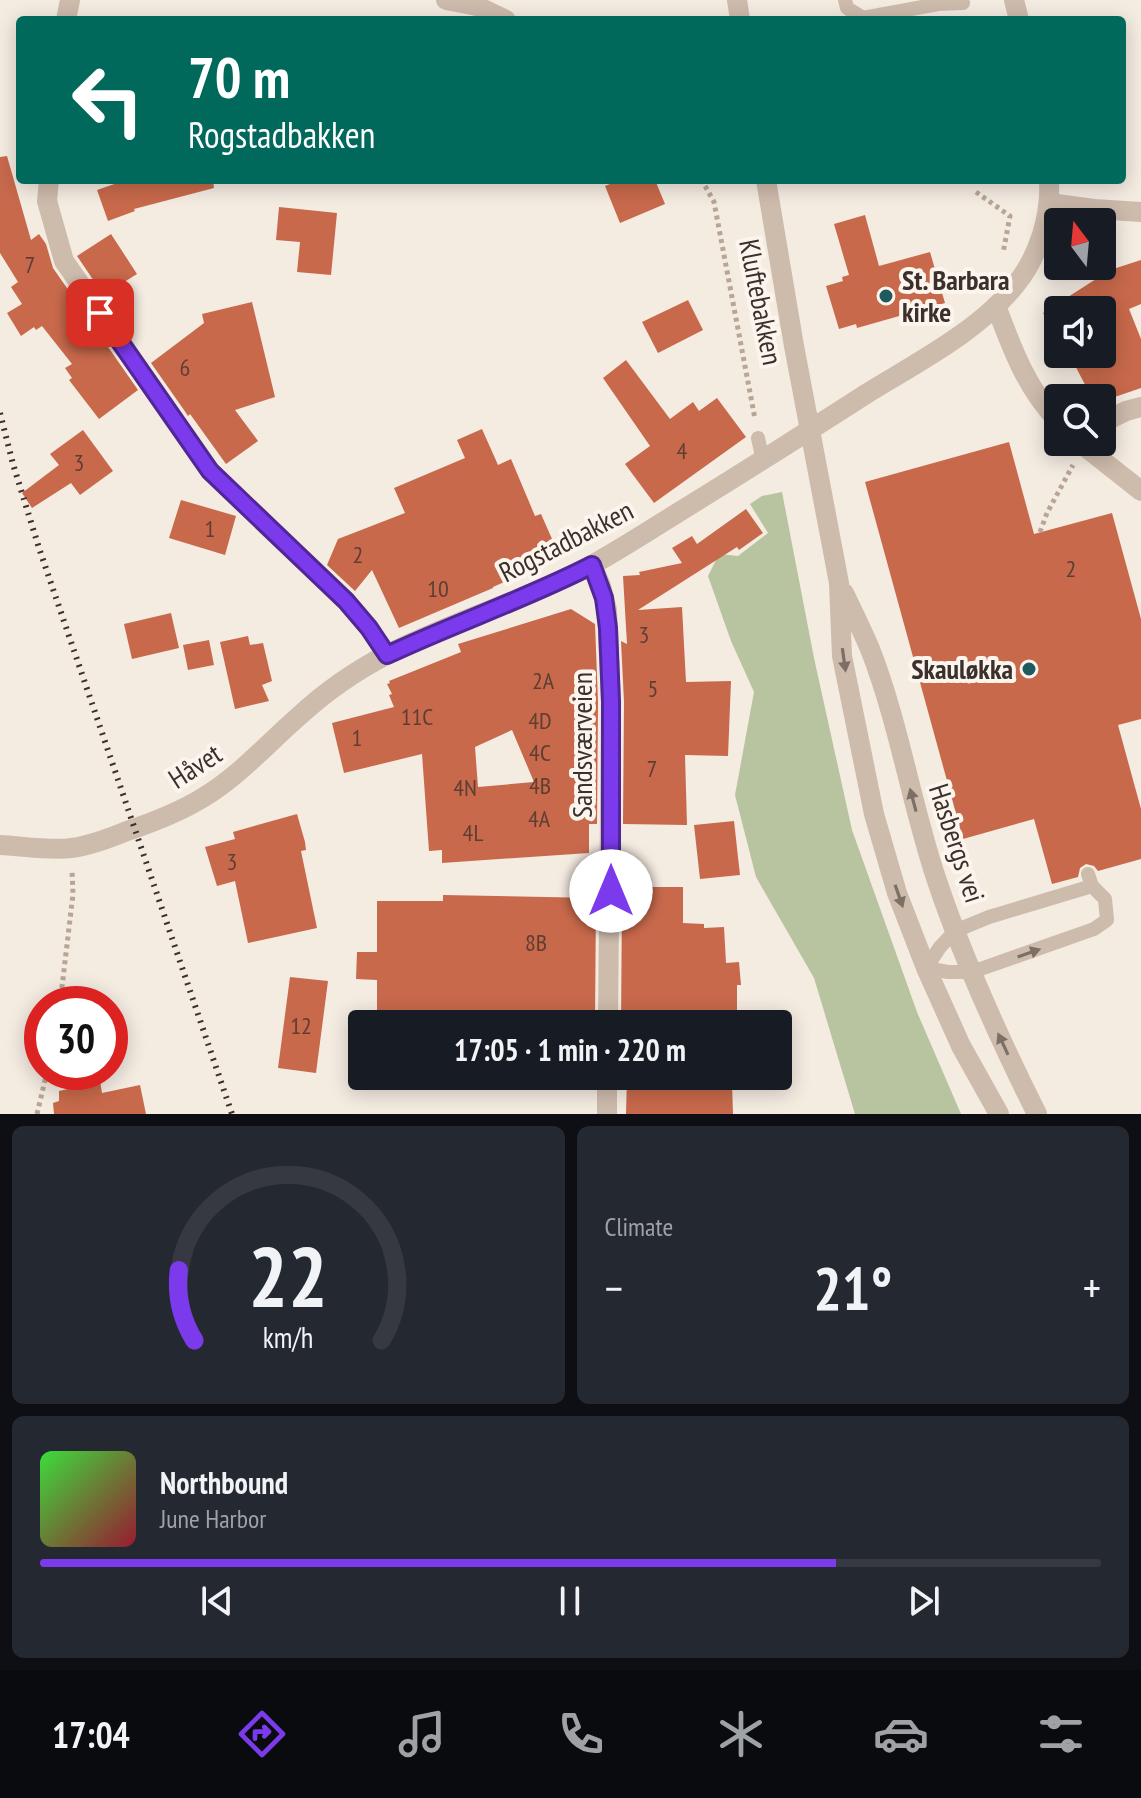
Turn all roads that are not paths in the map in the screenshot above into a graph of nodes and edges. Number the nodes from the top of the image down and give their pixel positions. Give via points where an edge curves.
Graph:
1 (446, 0) edge
2 (845, 0) edge
3 (963, 3) dead end
4 (498, 16) edge
5 (860, 16) edge
6 (874, 16) edge
7 (49, 184) edge
8 (767, 184) edge
9 (1049, 184) edge
10 (1049, 203) junction
11 (1141, 212) edge
12 (996, 306) junction
13 (1044, 405) edge
14 (1141, 407) edge
15 (1116, 416) edge
16 (758, 438) road end
17 (770, 456) junction
18 (1097, 456) edge
19 (1141, 491) edge
20 (592, 565) junction
21 (839, 583) junction
22 (387, 655) junction
23 (0, 845) edge
24 (955, 931) junction
25 (926, 968) junction
26 (972, 972) junction
27 (608, 1010) edge
28 (607, 1090) edge
29 (607, 1114) edge
30 (999, 1114) edge
31 (1037, 1114) edge

1 - 4 street
2 - 5 lane
3 - 6 lane
7 - 22 street via 47,201 64,261 210,471 346,601
8 - 21 street, Hasbergs vei
9 - 10 street
10 - 11 street
10 - 12 street via 1028,267
12 - 13 street via 1026,378
12 - 17 street, Rogstadbakken
14 - 15 street
16 - 17 lane
17 - 20 street, Rogstadbakken
18 - 19 street
20 - 22 street, Rogstadbakken
20 - 27 street, Sandsværveien via 607,610 611,702
24 -> 21 street, Hasbergs vei via 874,663
21 -> 25 street, Hasbergs vei via 842,656 874,814
22 - 23 street, Håvet via 324,694 206,797 159,820 70,849
24 - 25 lane
24 - 26 street, Hasbergs vei
26 -> 24 lane via 1094,929 1107,920 1105,899 1090,880
25 - 26 lane
25 - 30 street, Hasbergs vei
31 -> 26 street, Hasbergs vei
28 - 29 street

